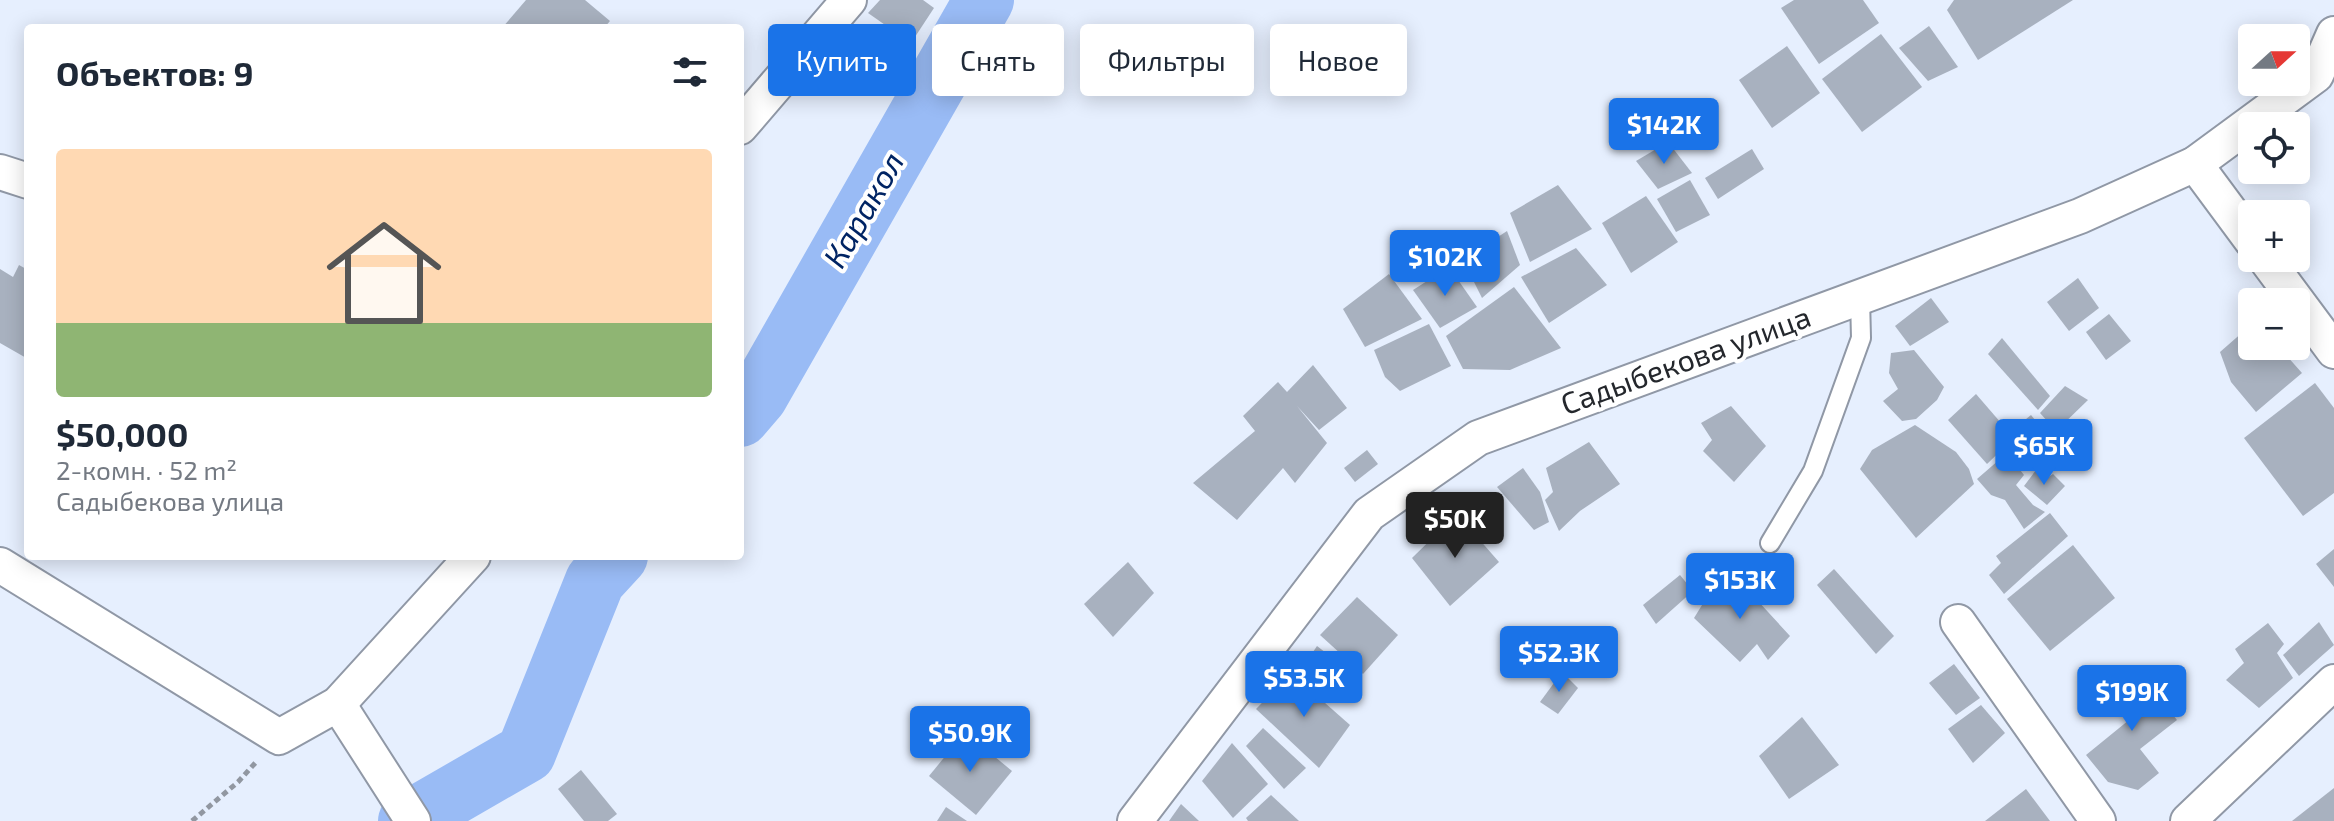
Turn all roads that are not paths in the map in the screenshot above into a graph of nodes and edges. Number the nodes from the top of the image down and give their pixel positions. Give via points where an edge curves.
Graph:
1 (849, 0) edge
2 (2334, 34) edge
3 (744, 122) edge
4 (2195, 164) junction
5 (0, 172) edge
6 (24, 180) edge
7 (2238, 222) edge
8 (2275, 272) edge
9 (1860, 298) junction
10 (2334, 351) edge
11 (1770, 543) dead end
12 (469, 560) edge
13 (0, 565) edge
14 (1958, 622) dead end
15 (2334, 682) edge
16 (338, 704) junction
17 (409, 814) edge
18 (1135, 821) edge
19 (2098, 821) edge
20 (2188, 821) edge

1 - 3 street
2 - 4 street, Садыбекова улица via 2316,75
4 - 7 street
4 - 9 street, Садыбекова улица via 2080,216
5 - 6 street
8 - 10 street
9 - 11 lane via 1861,338 1813,471
9 - 18 street, Садыбекова улица via 1478,438 1369,514
12 - 16 street
13 - 16 street via 279,737
14 - 19 street
15 - 20 street
16 - 17 street

